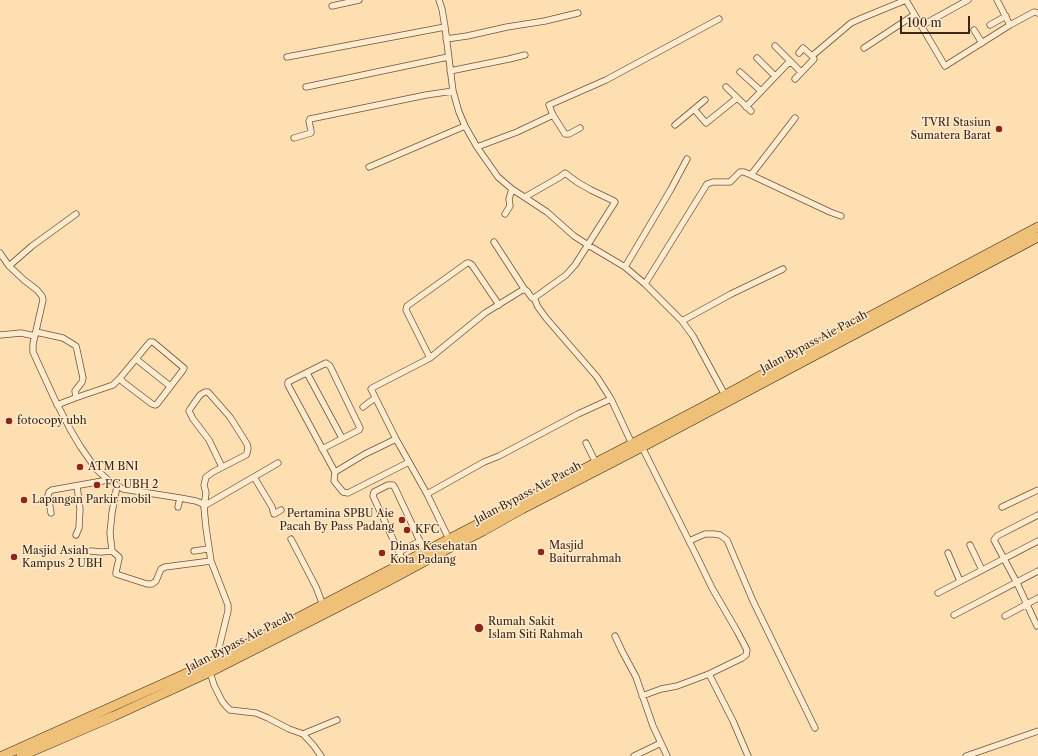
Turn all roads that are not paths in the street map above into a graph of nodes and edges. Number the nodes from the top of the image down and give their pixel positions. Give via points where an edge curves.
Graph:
1 (359, 0) edge
2 (439, 0) edge
3 (906, 0) edge
4 (968, 0) edge
5 (997, 0) edge
6 (332, 6) dead end
7 (578, 13) dead end
8 (1038, 13) edge
9 (914, 14) junction
10 (1006, 16) junction
11 (719, 20) dead end
12 (990, 25) dead end
13 (1010, 25) junction
14 (921, 26) junction
15 (445, 27) junction
16 (974, 30) dead end
17 (446, 39) junction
18 (982, 43) junction
19 (774, 46) dead end
20 (864, 48) dead end
21 (799, 53) dead end
22 (525, 55) dead end
23 (812, 56) junction
24 (287, 57) dead end
25 (448, 57) junction
26 (757, 58) dead end
27 (790, 61) junction
28 (450, 71) junction
29 (740, 72) dead end
30 (802, 72) junction
31 (775, 76) junction
32 (795, 79) dead end
33 (306, 87) dead end
34 (726, 87) dead end
35 (453, 91) junction
36 (760, 91) junction
37 (737, 98) junction
38 (705, 100) dead end
39 (746, 107) junction
40 (694, 110) junction
41 (751, 112) dead end
42 (553, 115) junction
43 (795, 118) dead end
44 (464, 126) junction
45 (675, 126) dead end
46 (580, 128) dead end
47 (294, 138) dead end
48 (477, 147) junction
49 (687, 159) dead end
50 (369, 167) dead end
51 (751, 175) junction
52 (512, 189) junction
53 (525, 197) junction
54 (76, 214) dead end
55 (505, 214) dead end
56 (841, 216) dead end
57 (1038, 227) edge
58 (1038, 237) edge
59 (494, 242) dead end
60 (588, 246) junction
61 (0, 253) edge
62 (9, 266) junction
63 (625, 267) junction
64 (783, 269) dead end
65 (943, 282) junction
66 (645, 284) junction
67 (525, 290) junction
68 (534, 298) junction
69 (499, 305) junction
70 (682, 321) junction
71 (36, 334) junction
72 (0, 335) edge
73 (430, 358) junction
74 (136, 359) junction
75 (307, 373) junction
76 (120, 378) junction
77 (170, 386) junction
78 (725, 395) junction
79 (76, 397) junction
80 (375, 398) junction
81 (611, 399) junction
82 (57, 405) junction
83 (363, 407) dead end
84 (342, 438) junction
85 (396, 439) junction
86 (586, 443) dead end
87 (632, 444) junction
88 (642, 447) junction
89 (322, 449) junction
90 (409, 462) junction
91 (278, 463) dead end
92 (596, 463) junction
93 (222, 467) junction
94 (335, 472) junction
95 (254, 476) junction
96 (576, 477) junction
97 (108, 480) junction
98 (77, 486) junction
99 (117, 486) junction
100 (1037, 491) edge
101 (427, 494) junction
102 (180, 498) junction
103 (203, 505) junction
104 (178, 507) dead end
105 (1002, 507) dead end
106 (281, 510) dead end
107 (51, 513) dead end
108 (1038, 515) edge
109 (76, 535) dead end
110 (449, 539) junction
111 (291, 540) dead end
112 (420, 541) junction
113 (689, 541) junction
114 (1038, 541) edge
115 (970, 545) dead end
116 (208, 550) junction
117 (91, 551) dead end
118 (112, 551) junction
119 (194, 551) dead end
120 (399, 552) junction
121 (425, 552) junction
122 (948, 553) dead end
123 (1004, 559) junction
124 (211, 561) junction
125 (404, 563) junction
126 (982, 570) junction
127 (1038, 571) edge
128 (960, 581) junction
129 (1017, 582) junction
130 (938, 593) dead end
131 (1038, 598) edge
132 (1026, 604) junction
133 (323, 605) junction
134 (954, 615) dead end
135 (1005, 616) dead end
136 (1037, 626) dead end
137 (615, 636) dead end
138 (261, 641) junction
139 (216, 660) junction
140 (210, 672) junction
141 (709, 674) junction
142 (167, 687) junction
143 (642, 696) junction
144 (338, 720) dead end
145 (815, 728) dead end
146 (1038, 731) edge
147 (302, 734) junction
148 (660, 743) junction
149 (2, 756) edge
150 (21, 756) edge
151 (321, 756) edge
152 (634, 756) edge
153 (667, 756) edge
154 (748, 756) edge
155 (969, 756) edge

1 - 6 street
2 - 15 street
3 - 9 street
3 - 23 street via 855,21
4 - 14 street
5 - 10 street
7 - 17 street
8 - 13 street via 1034,12
9 - 14 street
9 - 20 street
10 - 12 street
10 - 13 street
11 - 42 street via 602,82 549,105
13 - 18 street
14 - 18 street via 945,66
15 - 17 street
15 - 24 street
16 - 18 street
17 - 25 street
19 - 27 street
21 - 23 street via 803,48
22 - 28 street
23 - 30 street via 814,59
25 - 28 street
25 - 33 street
26 - 31 street
27 - 30 street
27 - 31 street
28 - 35 street
29 - 36 street
30 - 32 street
31 - 36 street
34 - 37 street
35 - 44 street
35 - 47 street via 310,119 311,132
36 - 39 street
37 - 39 street
37 - 40 street via 706,123
38 - 40 street
39 - 41 street
40 - 45 street
42 - 46 street via 565,134
42 - 48 street
43 - 51 street
44 - 48 street
44 - 50 street
48 - 52 street via 498,177
49 - 63 street
51 - 56 street
51 - 66 street via 740,172 730,182 707,184
52 - 53 street
52 - 55 street via 508,199 510,206
53 - 60 street
53 - 60 street via 565,173 571,179 614,200 615,204
54 - 62 street
57 - 65 highway
58 - 65 highway, Jalan Bypass Aie Pacah
59 - 67 street
60 - 63 street
60 - 68 street via 566,275
61 - 62 street
62 - 71 street via 42,296
63 - 66 street
64 - 70 street
65 - 78 highway via 790,358
65 - 88 highway, Jalan Bypass Aie Pacah
66 - 70 street
67 - 68 street
67 - 69 street
68 - 81 street via 546,318 596,376
69 - 73 street
69 - 73 street via 472,265 467,263 407,306 406,310
70 - 78 street
71 - 72 street
71 - 79 street via 62,338 76,346 83,378 75,391
71 - 82 street via 33,352
73 - 80 street via 372,388
74 - 76 street
74 - 77 street
74 - 77 street via 149,342 153,342 183,367
75 - 84 street
75 - 84 street via 325,363 330,366 360,427 359,430
75 - 89 street via 288,382 288,385
76 - 77 street via 155,405
76 - 79 street via 113,385
78 - 87 highway
79 - 82 street
80 - 83 street
80 - 85 street
81 - 87 street
81 - 101 street via 484,462
82 - 97 street via 90,462
84 - 89 street
85 - 90 street
85 - 94 street
86 - 92 street
87 - 92 highway
88 - 96 highway, Jalan Bypass Aie Pacah
88 - 113 street
89 - 94 street
90 - 94 street via 348,493 343,492 334,481
90 - 101 street
91 - 95 street
92 - 96 highway
93 - 93 street via 246,454 248,448 230,417 208,392 205,392 189,411 209,440
93 - 103 street via 206,477
95 - 103 street
95 - 106 street via 274,514
96 - 110 highway
96 - 138 highway, Jalan Bypass Aie Pacah via 483,531 384,583
97 - 98 street
97 - 99 street
98 - 107 street via 49,492
98 - 109 street via 80,509
99 - 102 street
99 - 118 street via 110,533
100 - 105 street
101 - 110 street
102 - 103 street
102 - 104 street
103 - 116 street
108 - 123 street via 994,538
110 - 121 highway
111 - 133 street
112 - 120 street
112 - 120 street via 393,485 374,492 373,496
112 - 121 street
113 - 141 street via 747,653
113 - 145 street via 705,534 720,535 727,540 753,601
114 - 123 street
115 - 126 street
116 - 119 street
116 - 124 street
117 - 118 street
118 - 124 street via 119,557 116,574 147,584 155,583 161,569 165,567
120 - 125 street
121 - 125 highway
122 - 128 street
123 - 126 street
123 - 129 street
124 - 139 street via 228,605
125 - 133 highway
126 - 128 street
127 - 129 street
128 - 130 street
129 - 132 street
129 - 134 street
131 - 132 street
132 - 135 street
132 - 136 street
133 - 138 highway
137 - 143 street via 636,677
138 - 139 highway
138 - 140 highway, Jalan Bypass Aie Pacah
139 - 142 highway
140 - 142 highway, Jalan Bypass Aie Pacah
140 - 147 street via 222,701 230,710 256,713
141 - 143 street
141 - 154 street via 734,721
142 - 149 highway
142 - 150 highway, Jalan Bypass Aie Pacah
143 - 148 street
144 - 147 street
146 - 155 street
147 - 151 street
148 - 152 street
148 - 153 street

